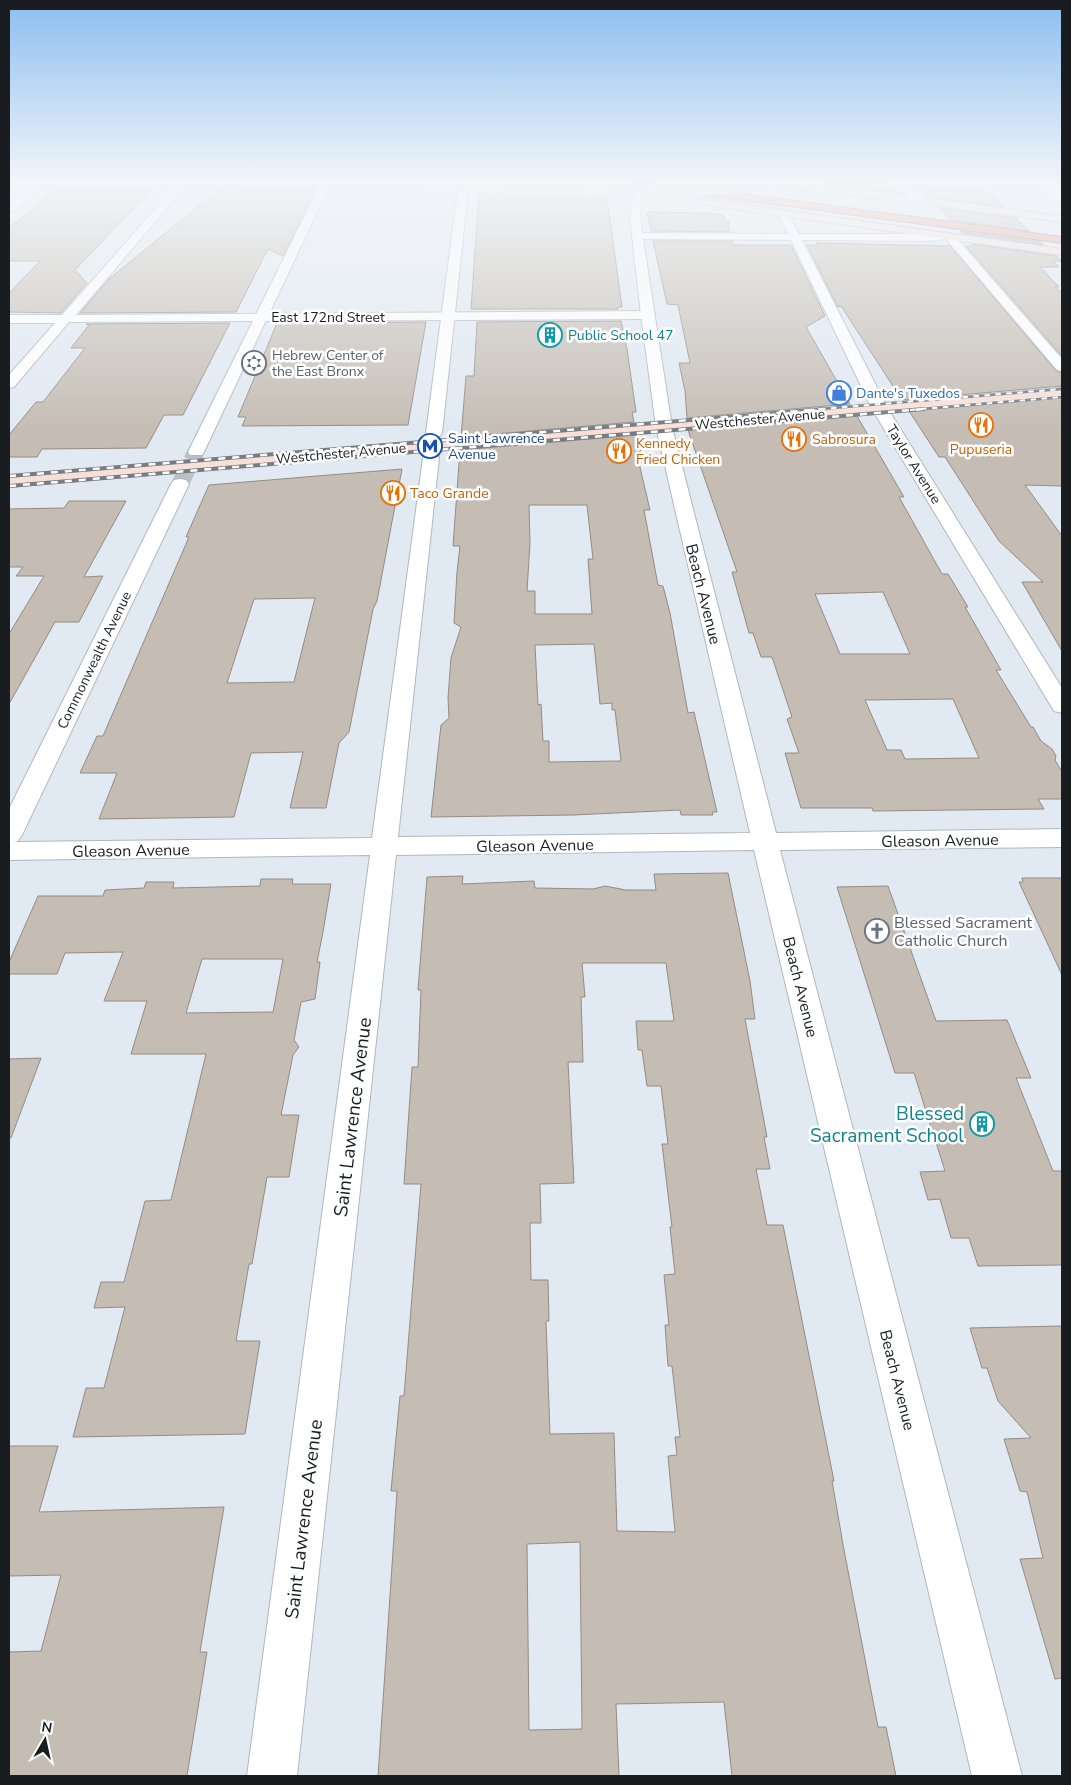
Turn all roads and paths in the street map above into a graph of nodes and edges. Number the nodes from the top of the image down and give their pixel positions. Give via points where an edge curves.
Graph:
1 (112, 265) edge
2 (286, 265) edge
3 (453, 265) edge
4 (641, 265) edge
5 (810, 265) edge
6 (974, 265) edge
7 (647, 315) junction
8 (447, 316) junction
9 (261, 317) junction
10 (66, 318) junction
11 (9, 320) edge
12 (1062, 367) edge
13 (9, 384) edge
14 (1062, 392) edge
15 (880, 409) junction
16 (664, 427) junction
17 (196, 452) tunnel mouth
18 (9, 482) edge
19 (180, 484) tunnel mouth
20 (1062, 706) edge
21 (9, 835) edge
22 (1062, 838) edge
23 (765, 842) junction
24 (385, 846) junction
25 (9, 851) edge
26 (272, 1776) edge
27 (996, 1776) edge

1 - 10 street
2 - 9 street
3 - 8 street, Saint Lawrence Avenue
4 - 7 street, Beach Avenue
5 - 15 street, Taylor Avenue
6 - 12 street
7 - 8 street, East 172nd Street
7 - 16 street, Beach Avenue
8 - 9 street, East 172nd Street
8 - 24 street, Saint Lawrence Avenue
9 - 10 street, East 172nd Street
9 - 17 street
10 - 11 street, East 172nd Street
10 - 13 street
14 - 15 main road, Westchester Avenue
15 - 16 main road, Westchester Avenue
15 - 20 street, Taylor Avenue
16 - 18 main road, Westchester Avenue
16 - 23 street, Beach Avenue
19 - 21 street, Commonwealth Avenue
22 - 23 street, Gleason Avenue
23 - 24 street, Gleason Avenue
23 - 27 street, Beach Avenue
24 - 25 street, Gleason Avenue
24 - 26 street, Saint Lawrence Avenue

